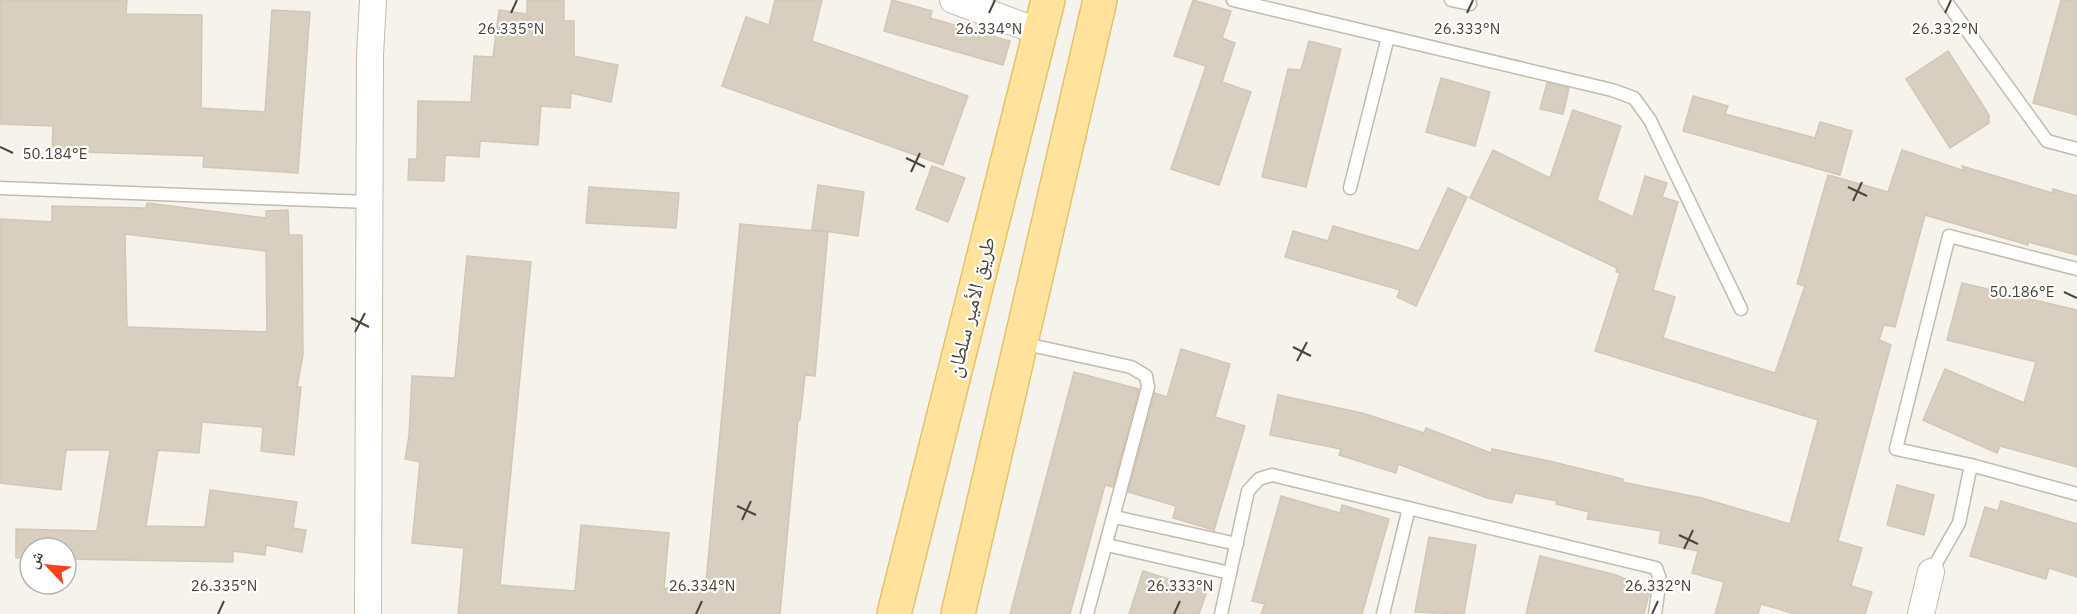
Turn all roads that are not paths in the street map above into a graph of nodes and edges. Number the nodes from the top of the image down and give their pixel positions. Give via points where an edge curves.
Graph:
1 (373, 0) edge
2 (953, 0) edge
3 (1048, 0) edge
4 (1100, 0) edge
5 (1233, 0) edge
6 (1451, 0) edge
7 (1945, 0) edge
8 (1470, 4) dead end
9 (1040, 32) junction
10 (1388, 37) junction
11 (2077, 149) edge
12 (0, 188) edge
13 (1350, 188) dead end
14 (369, 202) junction
15 (2077, 268) edge
16 (1741, 309) dead end
17 (1021, 343) junction
18 (1971, 465) junction
19 (2077, 494) edge
20 (1409, 508) junction
21 (1115, 517) junction
22 (1237, 544) junction
23 (1107, 545) junction
24 (1931, 572) joint
25 (1230, 573) junction
26 (368, 614) edge
27 (894, 614) edge
28 (958, 614) edge
29 (1087, 614) edge
30 (1221, 614) edge
31 (1383, 614) edge
32 (1655, 614) edge
33 (1921, 614) edge

1 - 14 street
2 - 9 street
3 - 9 main road, طريق الأمير سلطان
4 - 17 main road
5 - 10 lane
6 - 8 lane
7 - 11 lane via 2047,141
9 - 27 main road, طريق الأمير سلطان
10 - 13 lane
10 - 16 lane via 1634,98 1650,120
12 - 14 lane
14 - 26 street
15 - 18 lane via 1949,236 1896,449
17 - 21 lane via 1131,367 1146,376 1149,387
17 - 28 main road
18 - 19 lane
18 - 24 lane via 1959,523
20 - 22 lane via 1272,475 1259,479 1248,491
20 - 31 lane
20 - 32 lane via 1656,568 1660,579
21 - 22 lane
21 - 23 lane
22 - 25 lane
23 - 25 lane
23 - 29 lane
24 - 33 street
25 - 30 lane

